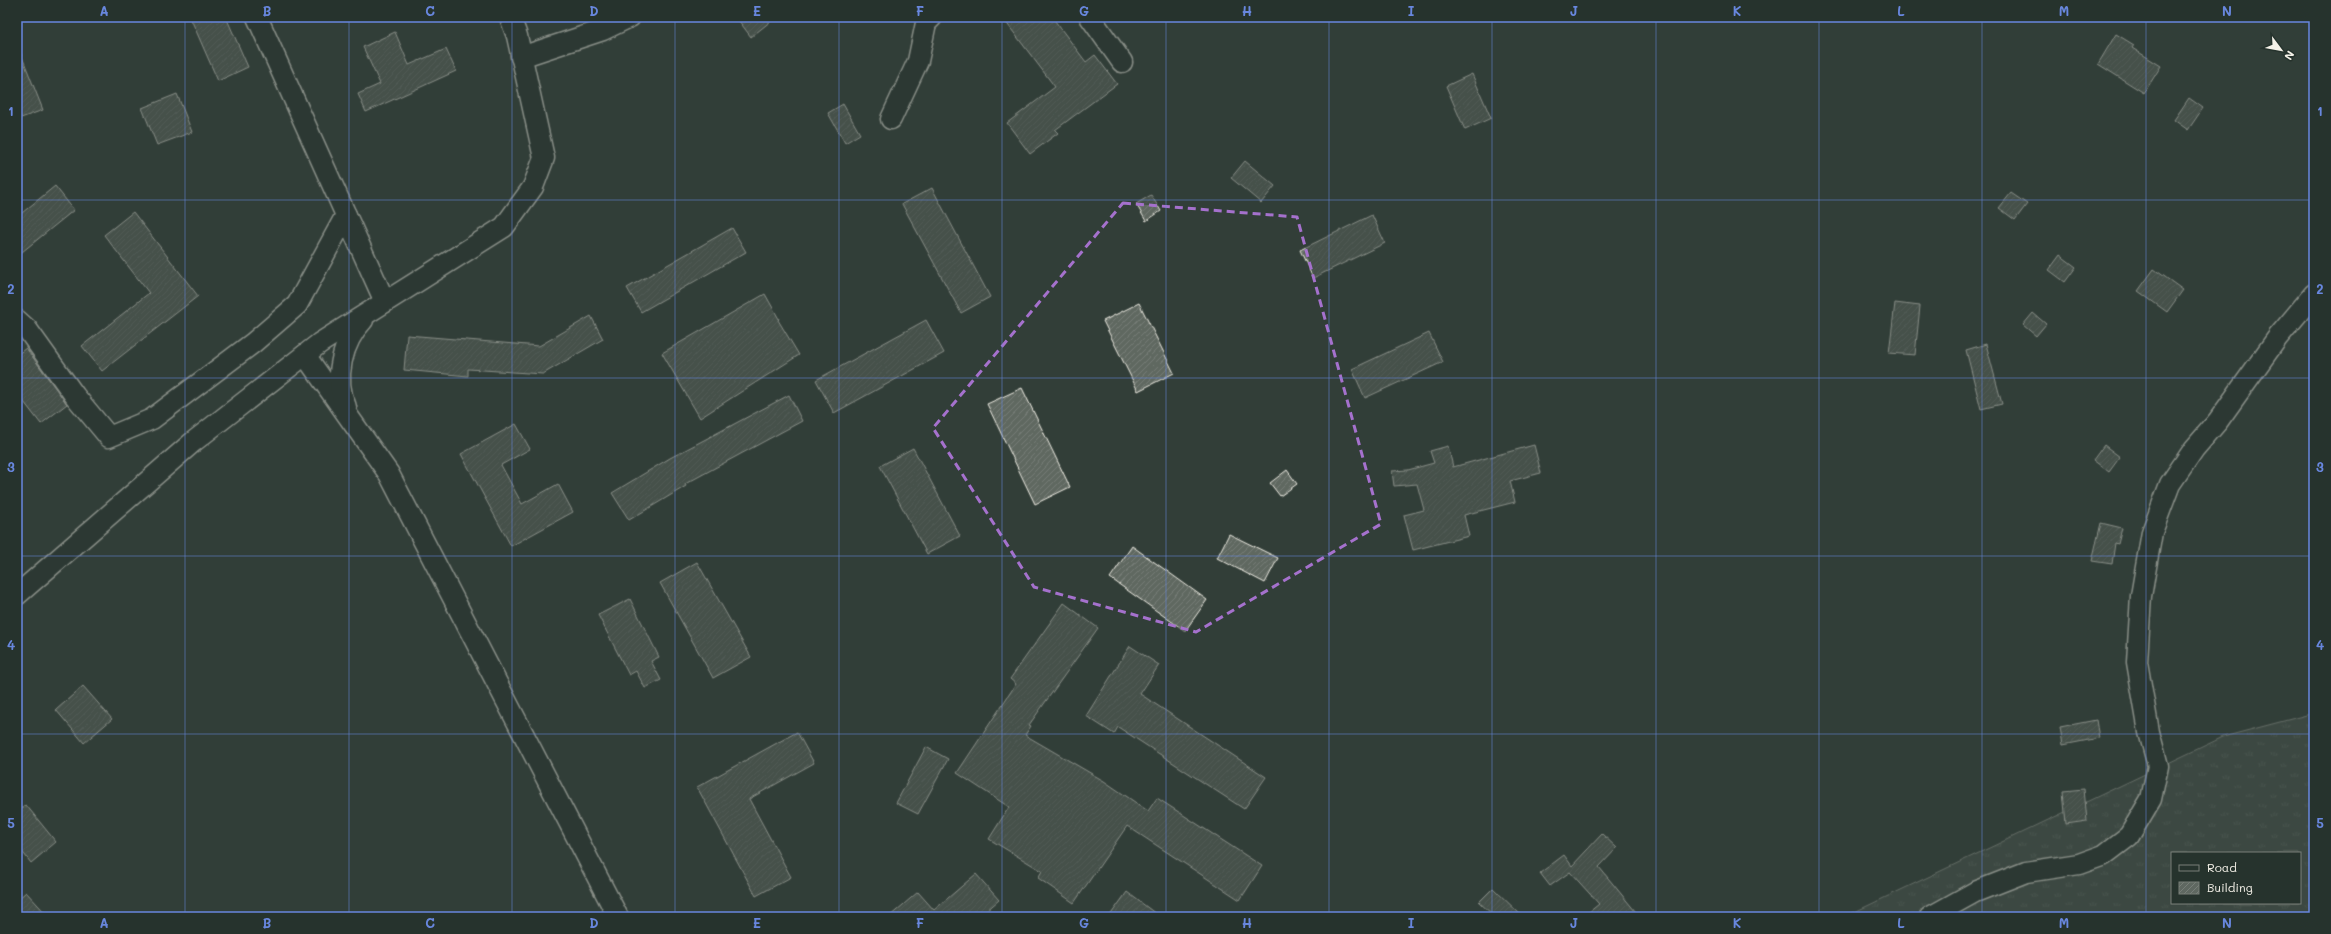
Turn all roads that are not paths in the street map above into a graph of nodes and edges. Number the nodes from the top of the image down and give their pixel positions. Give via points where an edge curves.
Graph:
1 (257, 17) edge
2 (510, 17) edge
3 (630, 17) edge
4 (932, 17) edge
5 (1090, 17) edge
6 (521, 58) junction
7 (1122, 62) dead end
8 (891, 119) dead end
9 (346, 215) junction
10 (2314, 294) edge
11 (378, 306) junction
12 (17, 320) edge
13 (305, 355) junction
14 (353, 424) junction
15 (17, 595) edge
16 (618, 917) edge
17 (1930, 917) edge

1 - 9 street
2 - 6 street
3 - 6 street via 603,30
4 - 8 street via 926,23 918,61
5 - 7 street
6 - 11 street via 544,158 533,187 504,227
9 - 11 street
9 - 12 street via 297,305 253,343 152,419 108,437 27,329
10 - 17 street via 2278,337 2170,484 2152,532 2141,596 2137,662 2149,732 2158,766 2151,799 2129,836 2104,855 2079,864 2026,872 1975,892
11 - 13 street
11 - 14 street via 354,329 342,358 340,376 343,401
13 - 14 street
13 - 15 street via 193,442
14 - 16 street via 389,474

